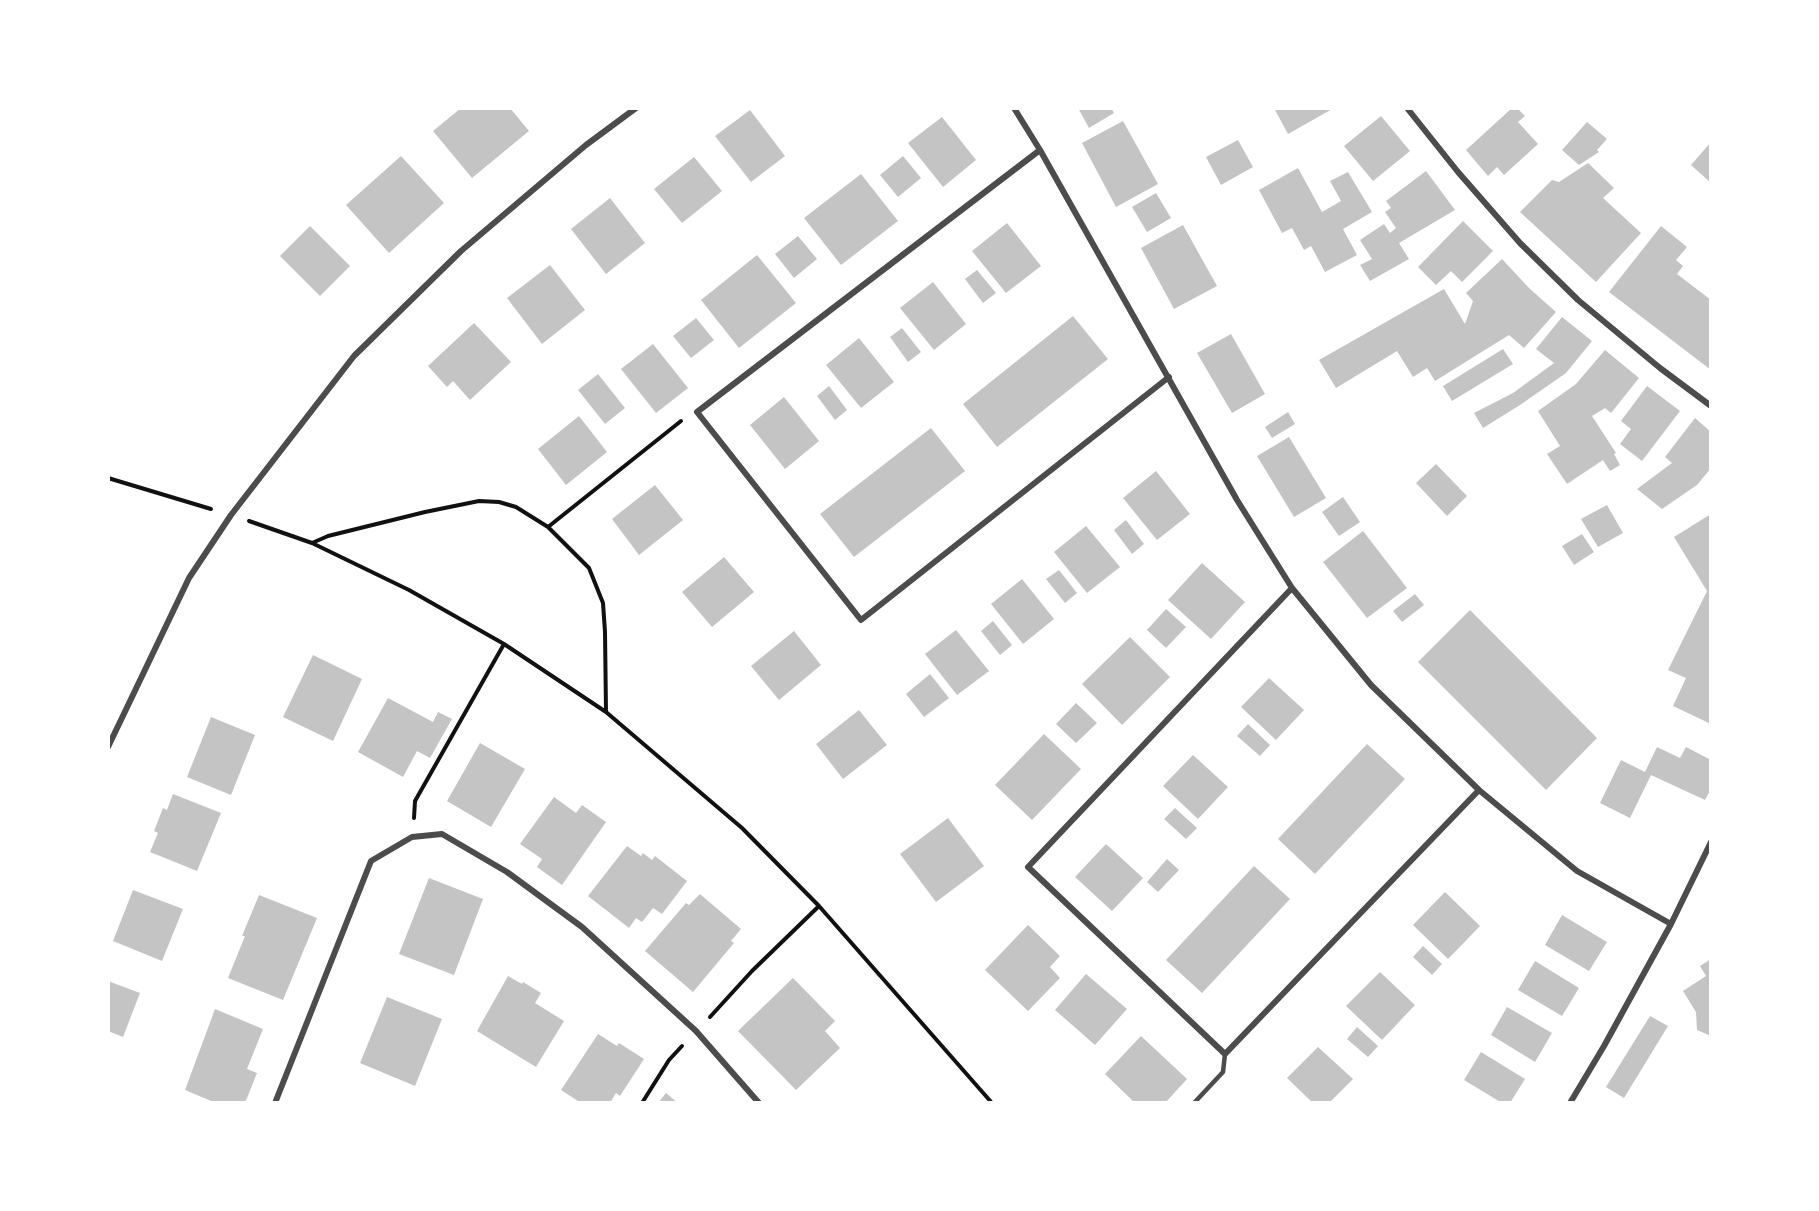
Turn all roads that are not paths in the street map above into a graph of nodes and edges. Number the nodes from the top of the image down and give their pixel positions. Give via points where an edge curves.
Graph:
1 (636, 108) edge
2 (1014, 108) edge
3 (1407, 108) edge
4 (1040, 150) junction
5 (1169, 377) junction
6 (1711, 405) edge
7 (1292, 588) junction
8 (108, 747) edge
9 (1479, 790) junction
10 (1711, 842) edge
11 (1671, 924) junction
12 (1225, 1054) junction
13 (275, 1103) edge
14 (759, 1103) edge
15 (1194, 1103) edge
16 (1570, 1103) edge

1 - 8 street via 460,251 354,356 231,515 189,578
2 - 4 street
3 - 6 street via 1520,243 1578,300
4 - 5 street
4 - 5 street via 697,412 861,620
5 - 7 street via 1237,500
7 - 9 street via 1371,685
7 - 12 street via 1028,867
9 - 11 street via 1576,871
9 - 12 street
10 - 11 street
11 - 16 street
12 - 15 lane via 1223,1072
13 - 14 street via 371,861 412,837 442,834 507,872 582,927 696,1031

